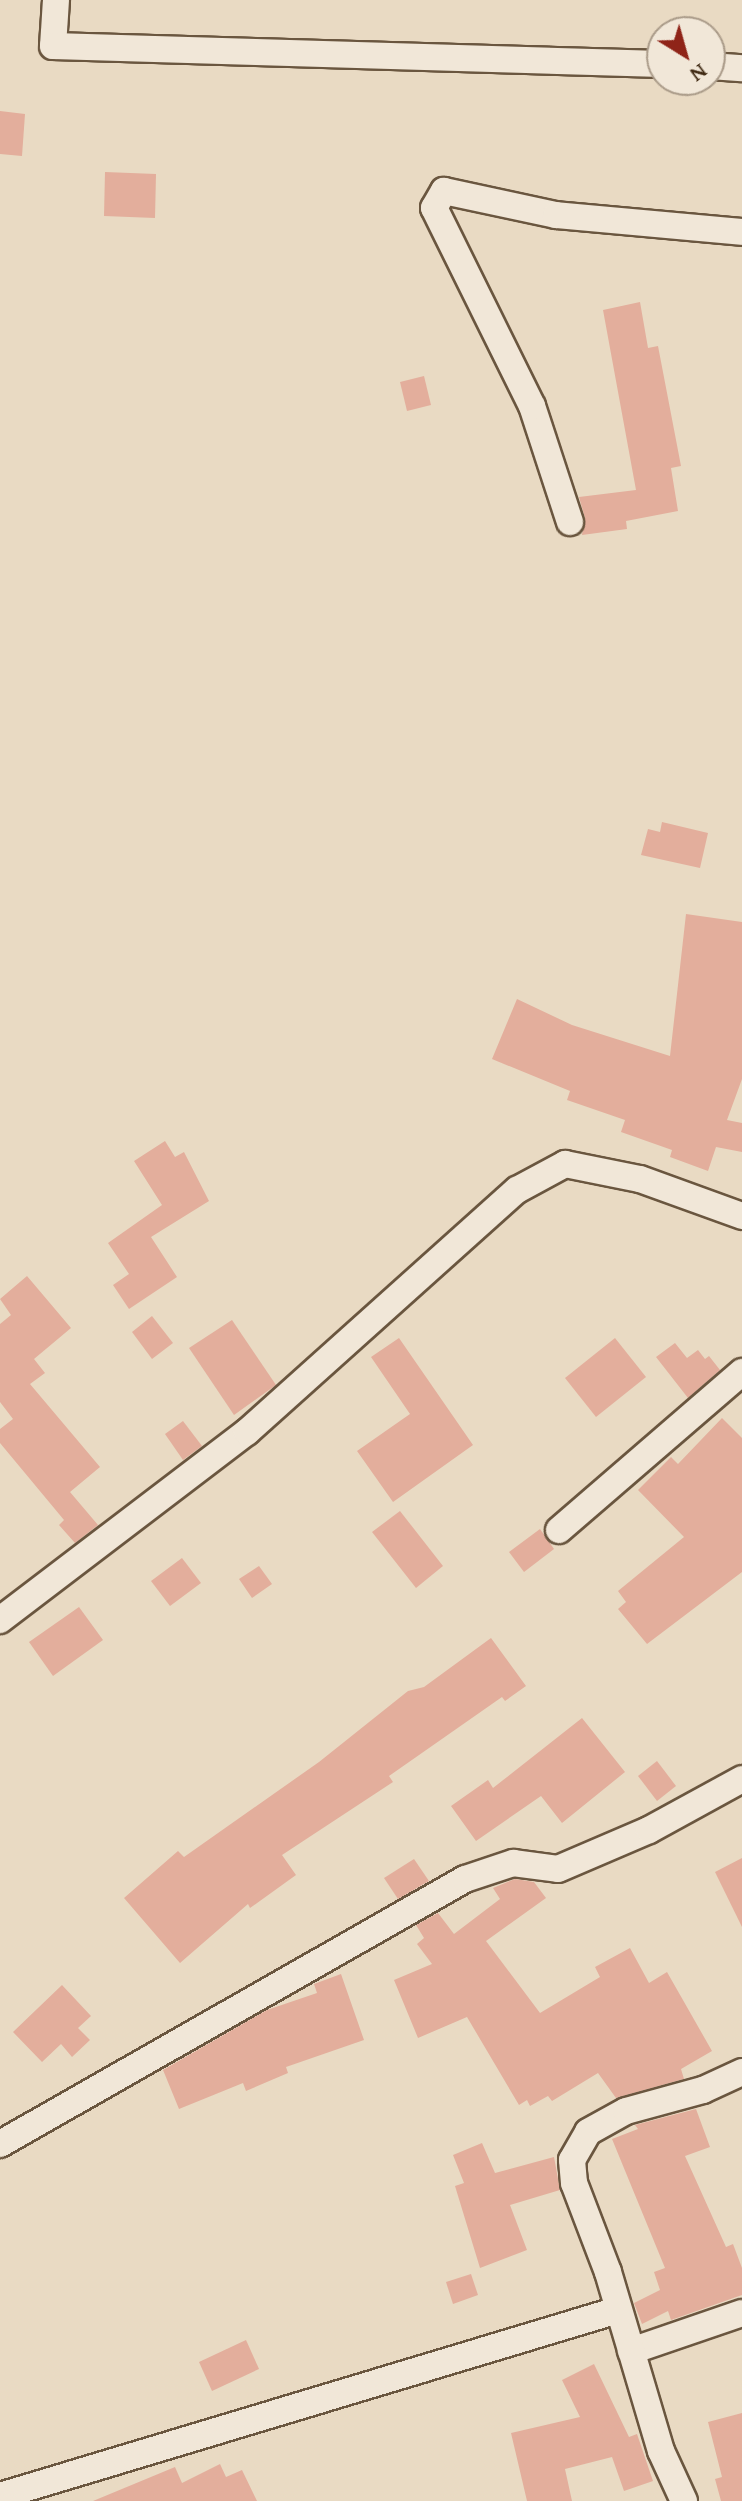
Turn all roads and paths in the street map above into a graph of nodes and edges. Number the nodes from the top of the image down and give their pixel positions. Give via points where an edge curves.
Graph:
1 (56, 0) edge
2 (646, 64) edge
3 (742, 232) edge
4 (570, 522) dead end
5 (742, 1216) edge
6 (742, 1372) edge
7 (559, 1530) dead end
8 (0, 1620) edge
9 (742, 1779) edge
10 (742, 2072) edge
11 (0, 2144) edge
12 (618, 2310) junction
13 (742, 2313) edge
14 (631, 2351) junction
15 (0, 2496) edge
16 (684, 2501) edge

1 - 2 street via 53,46
3 - 4 street via 556,215 444,191 434,208 532,406
5 - 8 street via 640,1179 565,1164 517,1190 247,1432
6 - 7 street
9 - 11 street via 649,1830 558,1869 513,1863 465,1879
10 - 12 street via 703,2090 626,2111 588,2132 572,2160 574,2183
12 - 14 street
12 - 15 street
13 - 14 street
14 - 16 street via 661,2451

